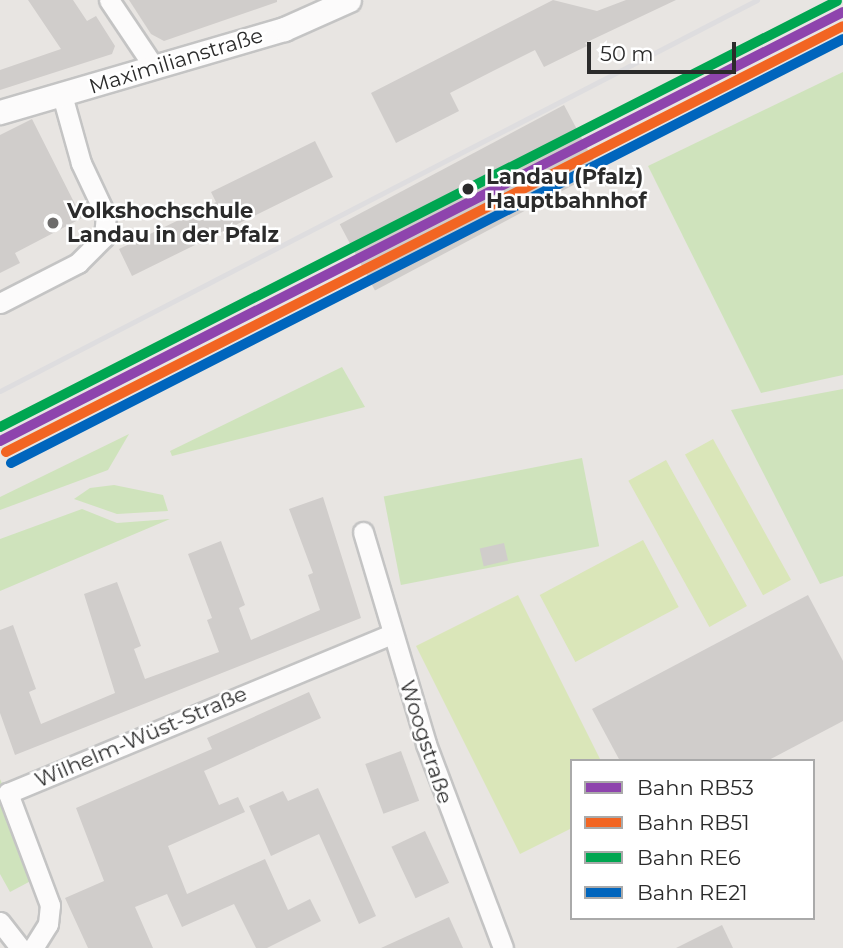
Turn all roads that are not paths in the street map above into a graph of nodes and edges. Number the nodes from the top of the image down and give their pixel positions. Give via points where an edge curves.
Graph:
1 (109, 0) edge
2 (349, 0) edge
3 (154, 67) junction
4 (62, 95) junction
5 (0, 112) edge
6 (0, 303) edge
7 (363, 532) dead end
8 (391, 634) junction
9 (0, 923) edge
10 (20, 948) edge
11 (33, 948) edge
12 (503, 948) edge

1 - 3 street
2 - 3 street, Maximilianstraße via 284,29
3 - 4 street, Maximilianstraße
4 - 5 street, Maximilianstraße
4 - 6 street via 81,163 106,216 104,237 92,252
7 - 8 street, Woogstraße
8 - 11 street, Wilhelm-Wüst-Straße via 8,793 50,905 48,924
8 - 12 street, Woogstraße via 452,821
9 - 10 street

